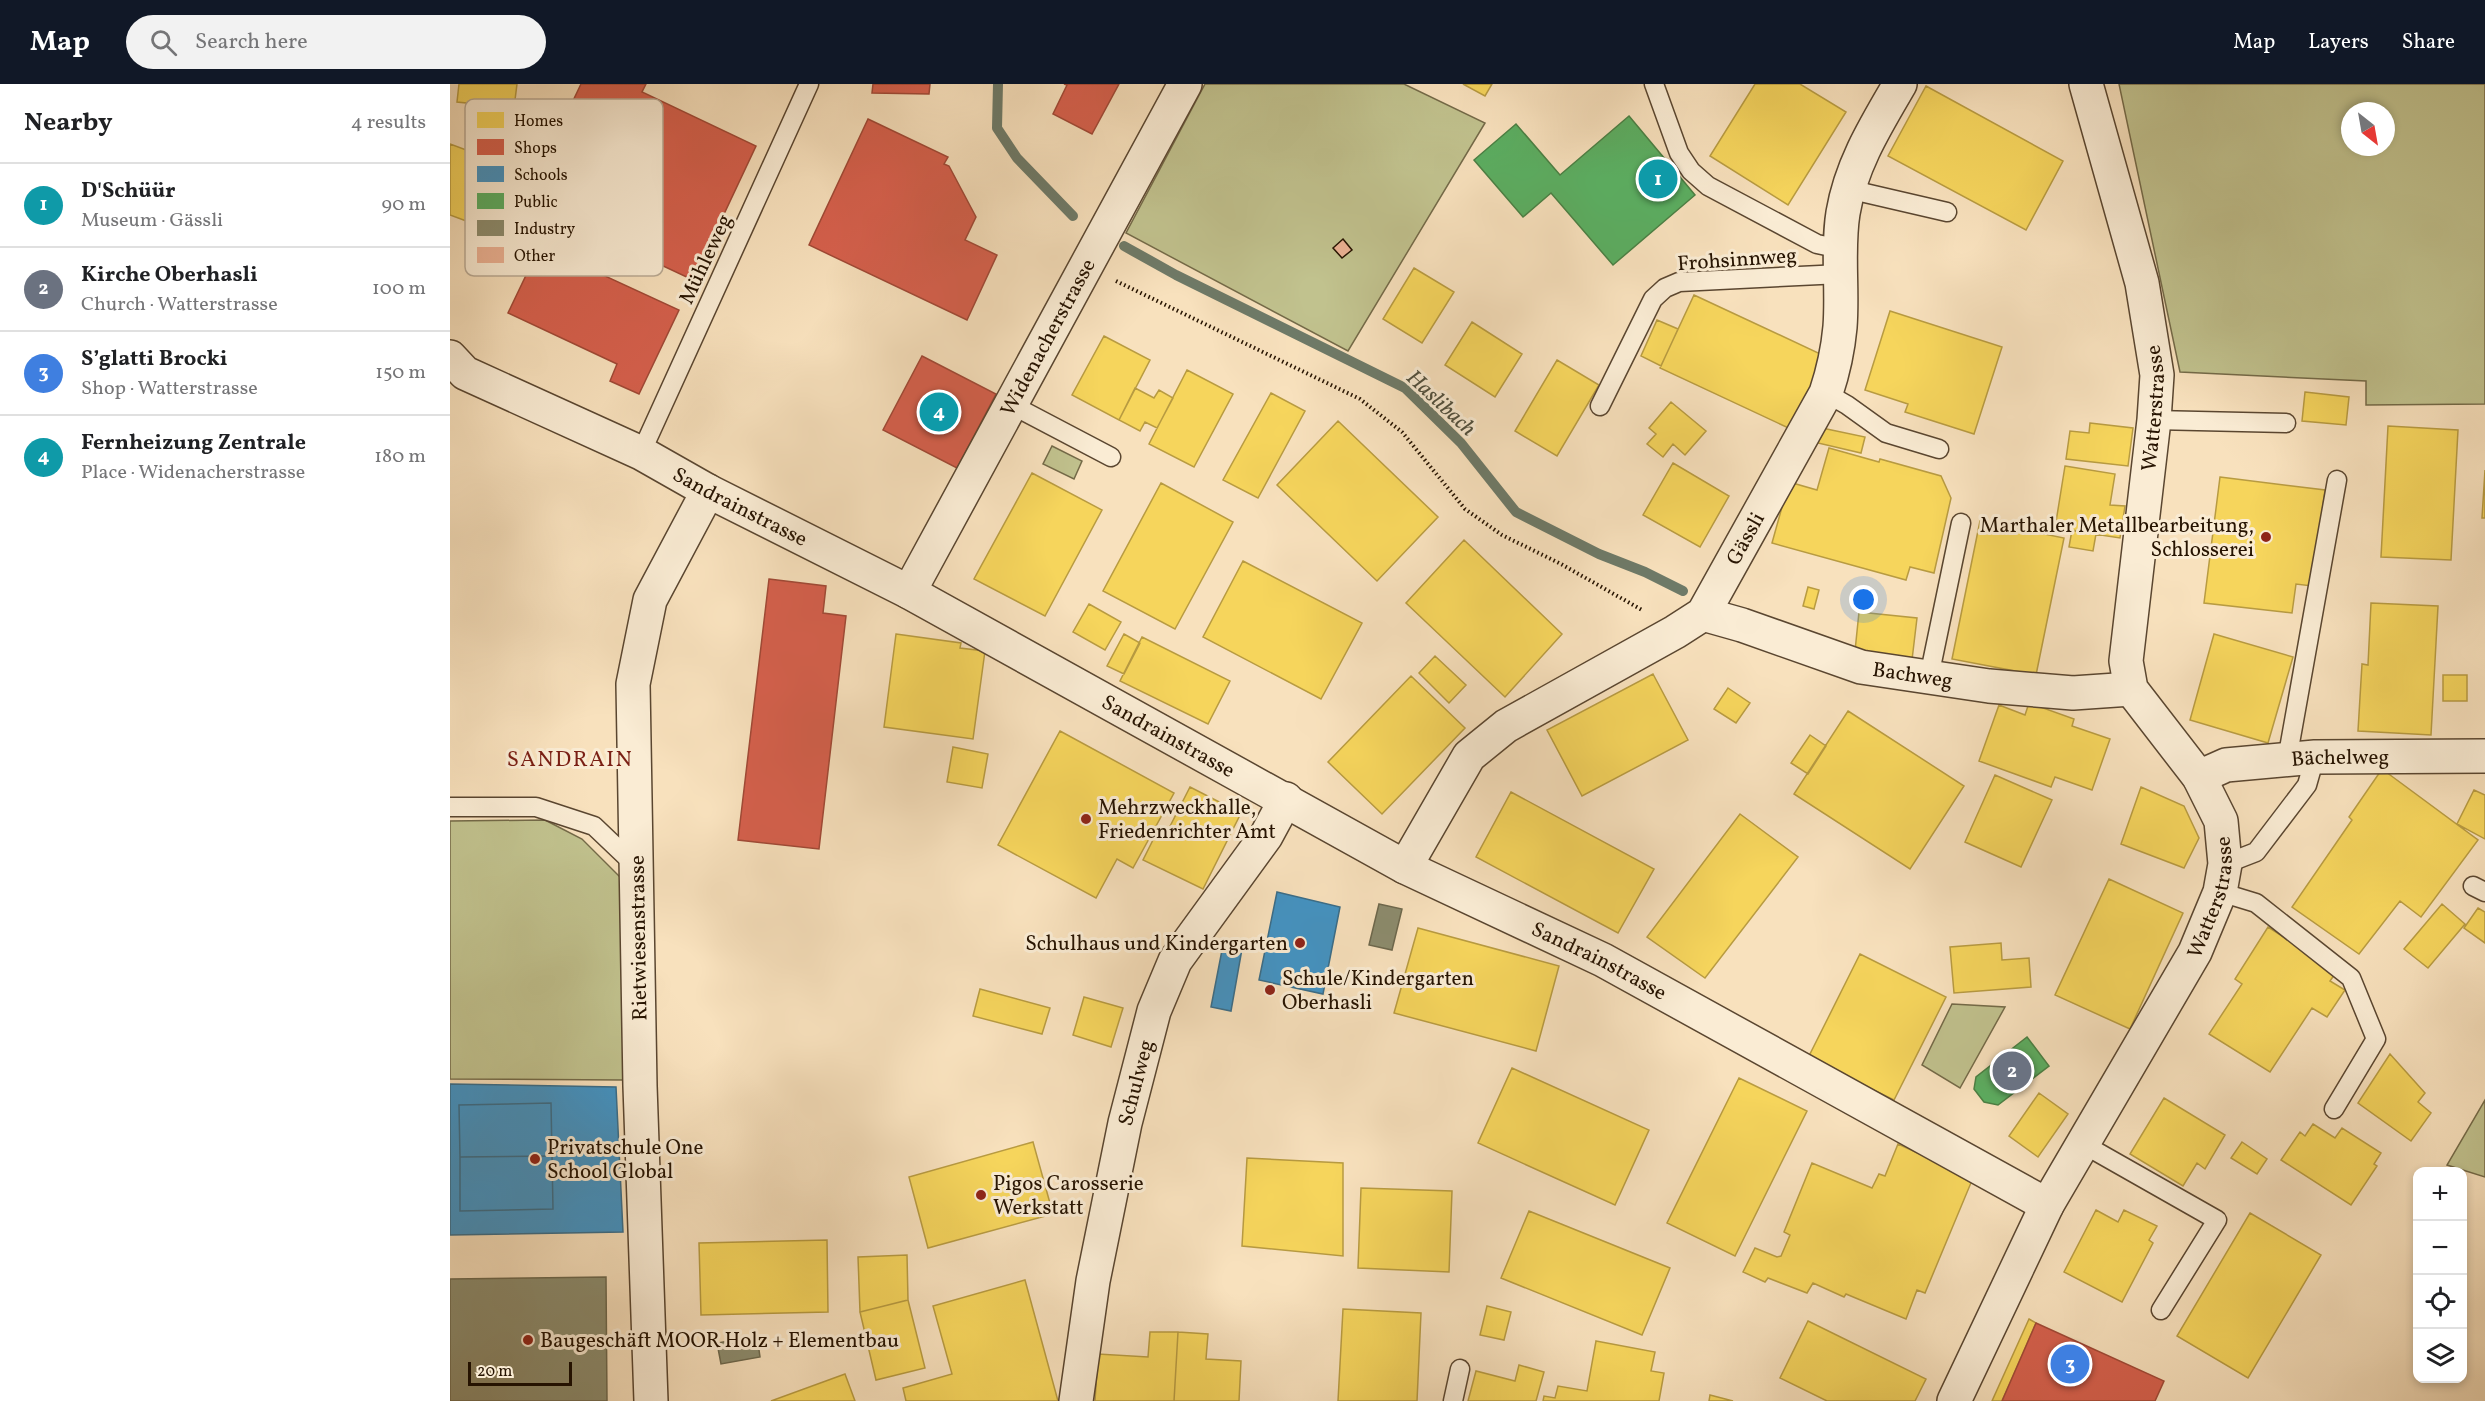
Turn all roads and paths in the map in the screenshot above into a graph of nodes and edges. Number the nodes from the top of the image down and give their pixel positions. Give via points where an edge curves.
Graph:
1 (809, 84) edge
2 (1185, 84) edge
3 (1654, 84) edge
4 (1900, 84) edge
5 (2086, 84) edge
6 (1849, 184) junction
7 (1947, 212) dead end
8 (1841, 262) junction
9 (1083, 276) junction
10 (455, 370) edge
11 (1826, 393) junction
12 (1012, 405) junction
13 (1600, 406) dead end
14 (2154, 420) junction
15 (2286, 423) dead end
16 (1939, 449) dead end
17 (641, 453) junction
18 (1111, 457) dead end
19 (2337, 480) dead end
20 (708, 491) junction
21 (1961, 522) dead end
22 (909, 592) junction
23 (1703, 614) junction
24 (1675, 632) junction
25 (1929, 677) junction
26 (2131, 689) junction
27 (2485, 756) edge
28 (2301, 759) junction
29 (2199, 777) junction
30 (1286, 800) junction
31 (450, 807) edge
32 (636, 866) junction
33 (1405, 867) junction
34 (2223, 878) junction
35 (2334, 1109) dead end
36 (2083, 1144) junction
37 (2047, 1205) junction
38 (2161, 1310) dead end
39 (1460, 1369) dead end
40 (651, 1401) edge
41 (1076, 1401) edge
42 (1453, 1401) edge
43 (1954, 1401) edge

1 - 17 lane, Mühleweg
2 - 9 street, Widenacherstrasse
3 - 8 lane via 1679,153 1691,171 1708,186 1817,244
4 - 6 street, Gässli via 1873,130
5 - 14 street, Watterstrasse via 2142,283 2157,375
6 - 7 lane via 1865,193
6 - 8 street, Gässli
8 - 11 street, Gässli via 1840,327
8 - 13 lane, Frohsinnweg via 1679,282 1665,288 1653,299
9 - 12 street, Widenacherstrasse
9 - 24 path via 1121,282 1360,399 1402,432 1465,509 1502,535 1629,601
10 - 17 street, Sandrainstrasse
11 - 16 lane via 1886,433
11 - 23 street, Gässli
12 - 18 lane
12 - 22 street, Widenacherstrasse
14 - 15 lane
14 - 26 street, Watterstrasse via 2126,661
17 - 20 street, Sandrainstrasse
19 - 28 lane
20 - 22 street, Sandrainstrasse
20 - 32 street, Rietwiesenstrasse via 650,600 633,684
21 - 25 lane
22 - 30 street, Sandrainstrasse
23 - 24 street, Gässli
23 - 25 street, Bachweg via 1861,667
24 - 33 street, Gässli via 1506,726 1469,756
25 - 26 street, Bachweg via 2073,693
26 - 29 street, Watterstrasse
27 - 28 street, Bächelweg
28 - 29 street, Bächelweg via 2226,765
28 - 34 lane via 2307,785 2256,852
29 - 34 street, Watterstrasse via 2221,821
30 - 33 street, Sandrainstrasse
30 - 41 street, Schulweg via 1266,836 1175,961 1154,1011 1125,1123 1093,1281
31 - 32 lane via 536,807 594,826
32 - 40 street, Rietwiesenstrasse
33 - 37 street, Sandrainstrasse via 1603,960
34 - 35 lane via 2351,978 2376,1039
34 - 36 street, Watterstrasse via 2195,952
36 - 37 street, Watterstrasse
36 - 38 lane via 2217,1220
37 - 43 street, Watterstrasse
39 - 42 lane

